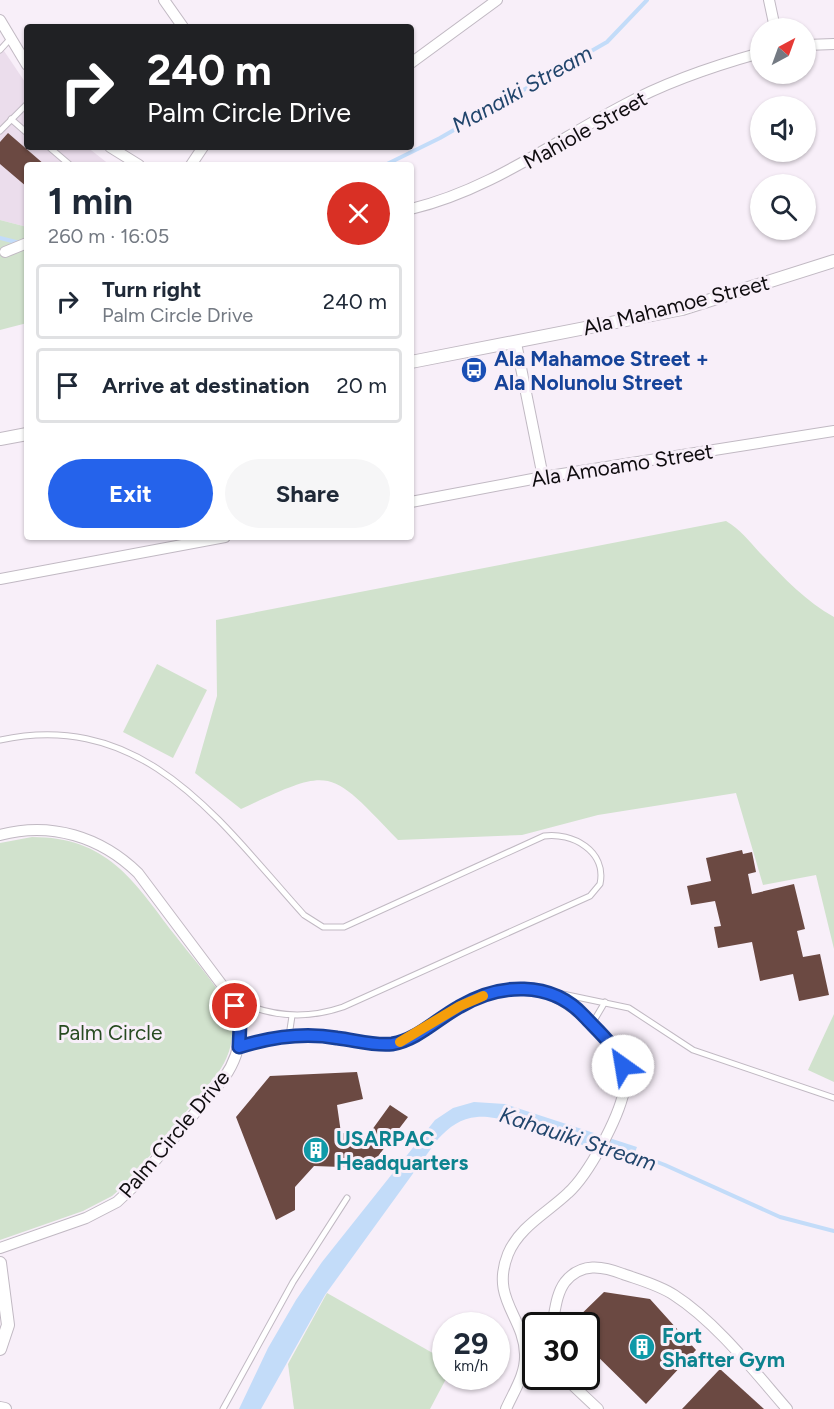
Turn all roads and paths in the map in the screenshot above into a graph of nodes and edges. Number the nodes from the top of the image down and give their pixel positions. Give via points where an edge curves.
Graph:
1 (164, 0) edge
2 (769, 0) edge
3 (491, 2) edge
4 (773, 18) edge
5 (0, 20) edge
6 (181, 24) edge
7 (10, 39) junction
8 (834, 44) edge
9 (816, 45) edge
10 (0, 50) edge
11 (750, 57) edge
12 (24, 60) edge
13 (414, 61) edge
14 (24, 107) edge
15 (11, 119) junction
16 (24, 130) edge
17 (0, 131) edge
18 (52, 150) edge
19 (115, 150) edge
20 (66, 162) edge
21 (134, 162) edge
22 (414, 208) edge
23 (24, 245) edge
24 (2, 253) edge
25 (834, 261) edge
26 (516, 343) junction
27 (414, 361) edge
28 (834, 431) edge
29 (24, 435) edge
30 (0, 439) edge
31 (543, 477) junction
32 (414, 501) edge
33 (209, 540) edge
34 (0, 579) edge
35 (0, 740) edge
36 (0, 835) edge
37 (545, 991) junction
38 (231, 997) junction
39 (605, 1002) junction
40 (292, 1016) junction
41 (592, 1024) junction
42 (289, 1036) junction
43 (239, 1047) junction
44 (834, 1098) edge
45 (347, 1198) dead end
46 (0, 1248) edge
47 (0, 1263) edge
48 (555, 1312) edge
49 (0, 1348) edge
50 (578, 1390) edge
51 (0, 1408) edge
52 (5, 1409) edge
53 (223, 1409) edge
54 (506, 1409) edge
55 (598, 1409) edge
56 (787, 1409) edge

1 - 6 street
2 - 4 street
3 - 13 street
5 - 7 street
7 - 10 lane
7 - 12 street
8 - 9 street
11 - 22 street, Mahiole Street via 641,97 499,177
14 - 15 lane
15 - 16 lane
15 - 17 lane
18 - 20 lane
19 - 21 street
23 - 24 street
25 - 26 street, Ala Mahamoe Street via 682,309
26 - 27 street, Ala Mahamoe Street
26 - 31 street
28 - 31 street, Ala Amoamo Street
29 - 30 street
31 - 32 street, Ala Amoamo Street
33 - 34 street
35 - 40 lane via 46,736 83,739 152,764 197,797 304,915 323,927 344,927 544,836 561,835 577,840 596,860 601,878 590,896 343,1007
36 - 38 street, Palm Circle Drive via 32,830 61,832 90,840 116,854 138,873
37 - 39 lane
37 - 41 street via 570,1004
37 - 42 street via 518,989 489,994 460,1006 410,1038 389,1044
38 - 40 lane via 254,1008
38 - 43 street, Palm Circle Drive via 240,1025
39 - 41 lane
39 - 44 lane via 633,1010 693,1050
40 - 42 lane
41 - 54 street via 615,1049 625,1075 623,1094 597,1154 576,1185 524,1231 507,1257 504,1295 523,1340 525,1356 523,1372
42 - 43 street
43 - 46 street, Palm Circle Drive via 224,1078 126,1194 97,1214
45 - 53 lane via 293,1282
47 - 49 street via 9,1325
48 - 56 street via 561,1289 570,1277 592,1267 608,1268 664,1290 684,1302 745,1361
50 - 55 street
51 - 52 street

